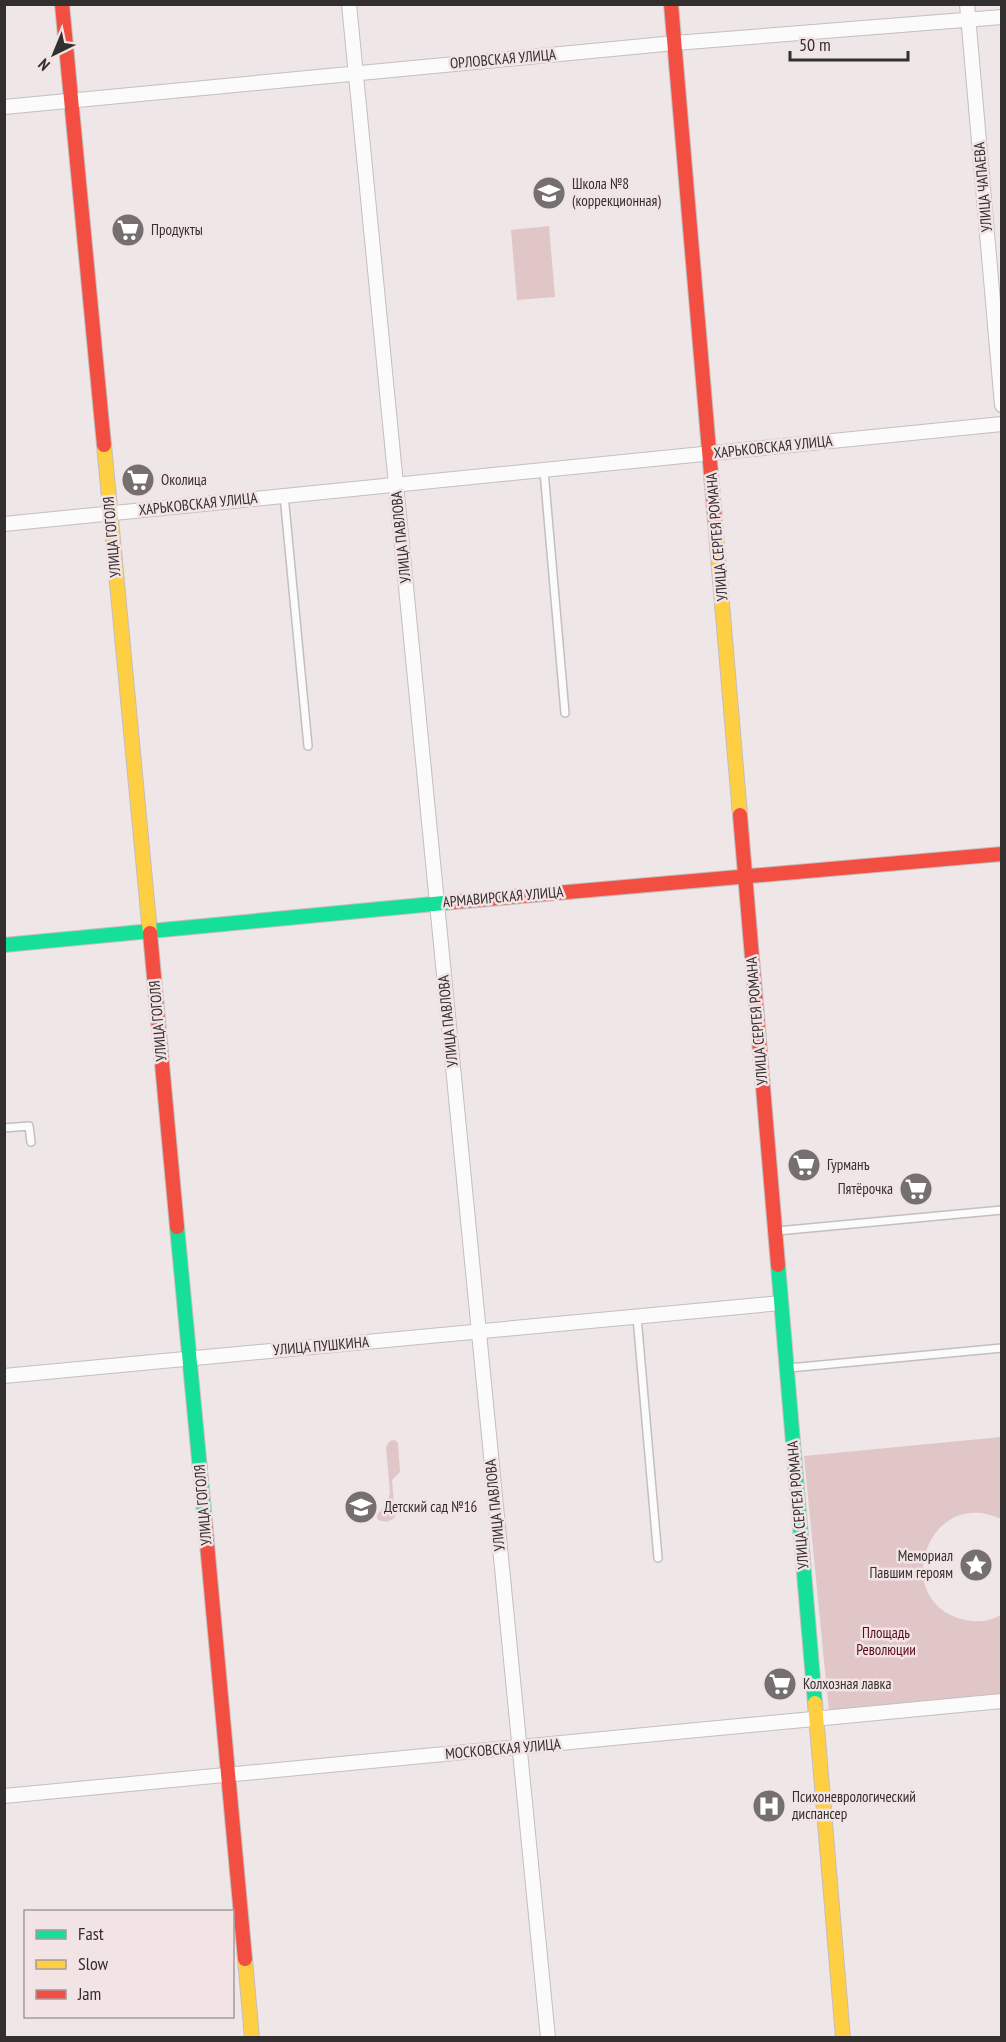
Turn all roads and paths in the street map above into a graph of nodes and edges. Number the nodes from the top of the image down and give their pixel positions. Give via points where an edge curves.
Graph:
1 (62, 4) edge
2 (349, 4) edge
3 (671, 4) edge
4 (967, 4) edge
5 (1002, 17) edge
6 (968, 21) junction
7 (675, 43) junction
8 (355, 74) junction
9 (70, 100) junction
10 (4, 107) edge
11 (1002, 405) edge
12 (1002, 424) edge
13 (710, 454) junction
14 (544, 471) junction
15 (396, 484) junction
16 (284, 495) junction
17 (110, 514) junction
18 (4, 524) edge
19 (565, 713) dead end
20 (308, 746) dead end
21 (1002, 854) edge
22 (745, 876) junction
23 (436, 903) junction
24 (149, 931) junction
25 (4, 945) edge
26 (4, 1128) edge
27 (31, 1142) dead end
28 (1002, 1210) edge
29 (775, 1231) junction
30 (781, 1304) junction
31 (637, 1317) junction
32 (478, 1332) junction
33 (1002, 1348) edge
34 (190, 1359) junction
35 (787, 1368) junction
36 (4, 1376) edge
37 (658, 1558) dead end
38 (1002, 1701) edge
39 (816, 1719) junction
40 (519, 1747) junction
41 (229, 1774) junction
42 (4, 1796) edge
43 (252, 2037) edge
44 (548, 2037) edge
45 (843, 2037) edge

1 - 9 street, УЛИЦА ГОГОЛЯ
2 - 8 street, УЛИЦА ПАВЛОВА
3 - 7 street, УЛИЦА СЕРГЕЯ РОМАНА
4 - 6 street, УЛИЦА ЧАПАЕВА
5 - 6 street, ОРЛОВСКАЯ УЛИЦА
6 - 7 street, ОРЛОВСКАЯ УЛИЦА
6 - 11 street, УЛИЦА ЧАПАЕВА
7 - 8 street, ОРЛОВСКАЯ УЛИЦА
7 - 13 street, УЛИЦА СЕРГЕЯ РОМАНА
8 - 9 street, ОРЛОВСКАЯ УЛИЦА
8 - 15 street, УЛИЦА ПАВЛОВА
9 - 10 street, ОРЛОВСКАЯ УЛИЦА
9 - 17 street, УЛИЦА ГОГОЛЯ
12 - 13 street, ХАРЬКОВСКАЯ УЛИЦА
13 - 14 street, ХАРЬКОВСКАЯ УЛИЦА
13 - 22 street, УЛИЦА СЕРГЕЯ РОМАНА
14 - 15 street, ХАРЬКОВСКАЯ УЛИЦА
14 - 19 lane
15 - 16 street, ХАРЬКОВСКАЯ УЛИЦА
15 - 23 street, УЛИЦА ПАВЛОВА
16 - 17 street, ХАРЬКОВСКАЯ УЛИЦА
16 - 20 lane
17 - 18 street, ХАРЬКОВСКАЯ УЛИЦА
17 - 24 street, УЛИЦА ГОГОЛЯ
21 - 22 street, АРМАВИРСКАЯ УЛИЦА
22 - 23 street, АРМАВИРСКАЯ УЛИЦА
22 - 29 street, УЛИЦА СЕРГЕЯ РОМАНА
23 - 24 street, АРМАВИРСКАЯ УЛИЦА
23 - 32 street, УЛИЦА ПАВЛОВА
24 - 25 street, АРМАВИРСКАЯ УЛИЦА
24 - 34 street, УЛИЦА ГОГОЛЯ
26 - 27 lane via 29,1126
28 - 29 lane
29 - 30 street, УЛИЦА СЕРГЕЯ РОМАНА
30 - 31 street, УЛИЦА ПУШКИНА
30 - 35 street, УЛИЦА СЕРГЕЯ РОМАНА
31 - 32 street, УЛИЦА ПУШКИНА
31 - 37 lane
32 - 34 street, УЛИЦА ПУШКИНА
32 - 40 street, УЛИЦА ПАВЛОВА
33 - 35 lane
34 - 36 street, УЛИЦА ПУШКИНА
34 - 41 street, УЛИЦА ГОГОЛЯ
35 - 39 street, УЛИЦА СЕРГЕЯ РОМАНА
38 - 39 street, МОСКОВСКАЯ УЛИЦА
39 - 40 street, МОСКОВСКАЯ УЛИЦА
39 - 45 street, УЛИЦА СЕРГЕЯ РОМАНА
40 - 41 street, МОСКОВСКАЯ УЛИЦА
40 - 44 street, УЛИЦА ПАВЛОВА
41 - 42 street, МОСКОВСКАЯ УЛИЦА
41 - 43 street, УЛИЦА ГОГОЛЯ

